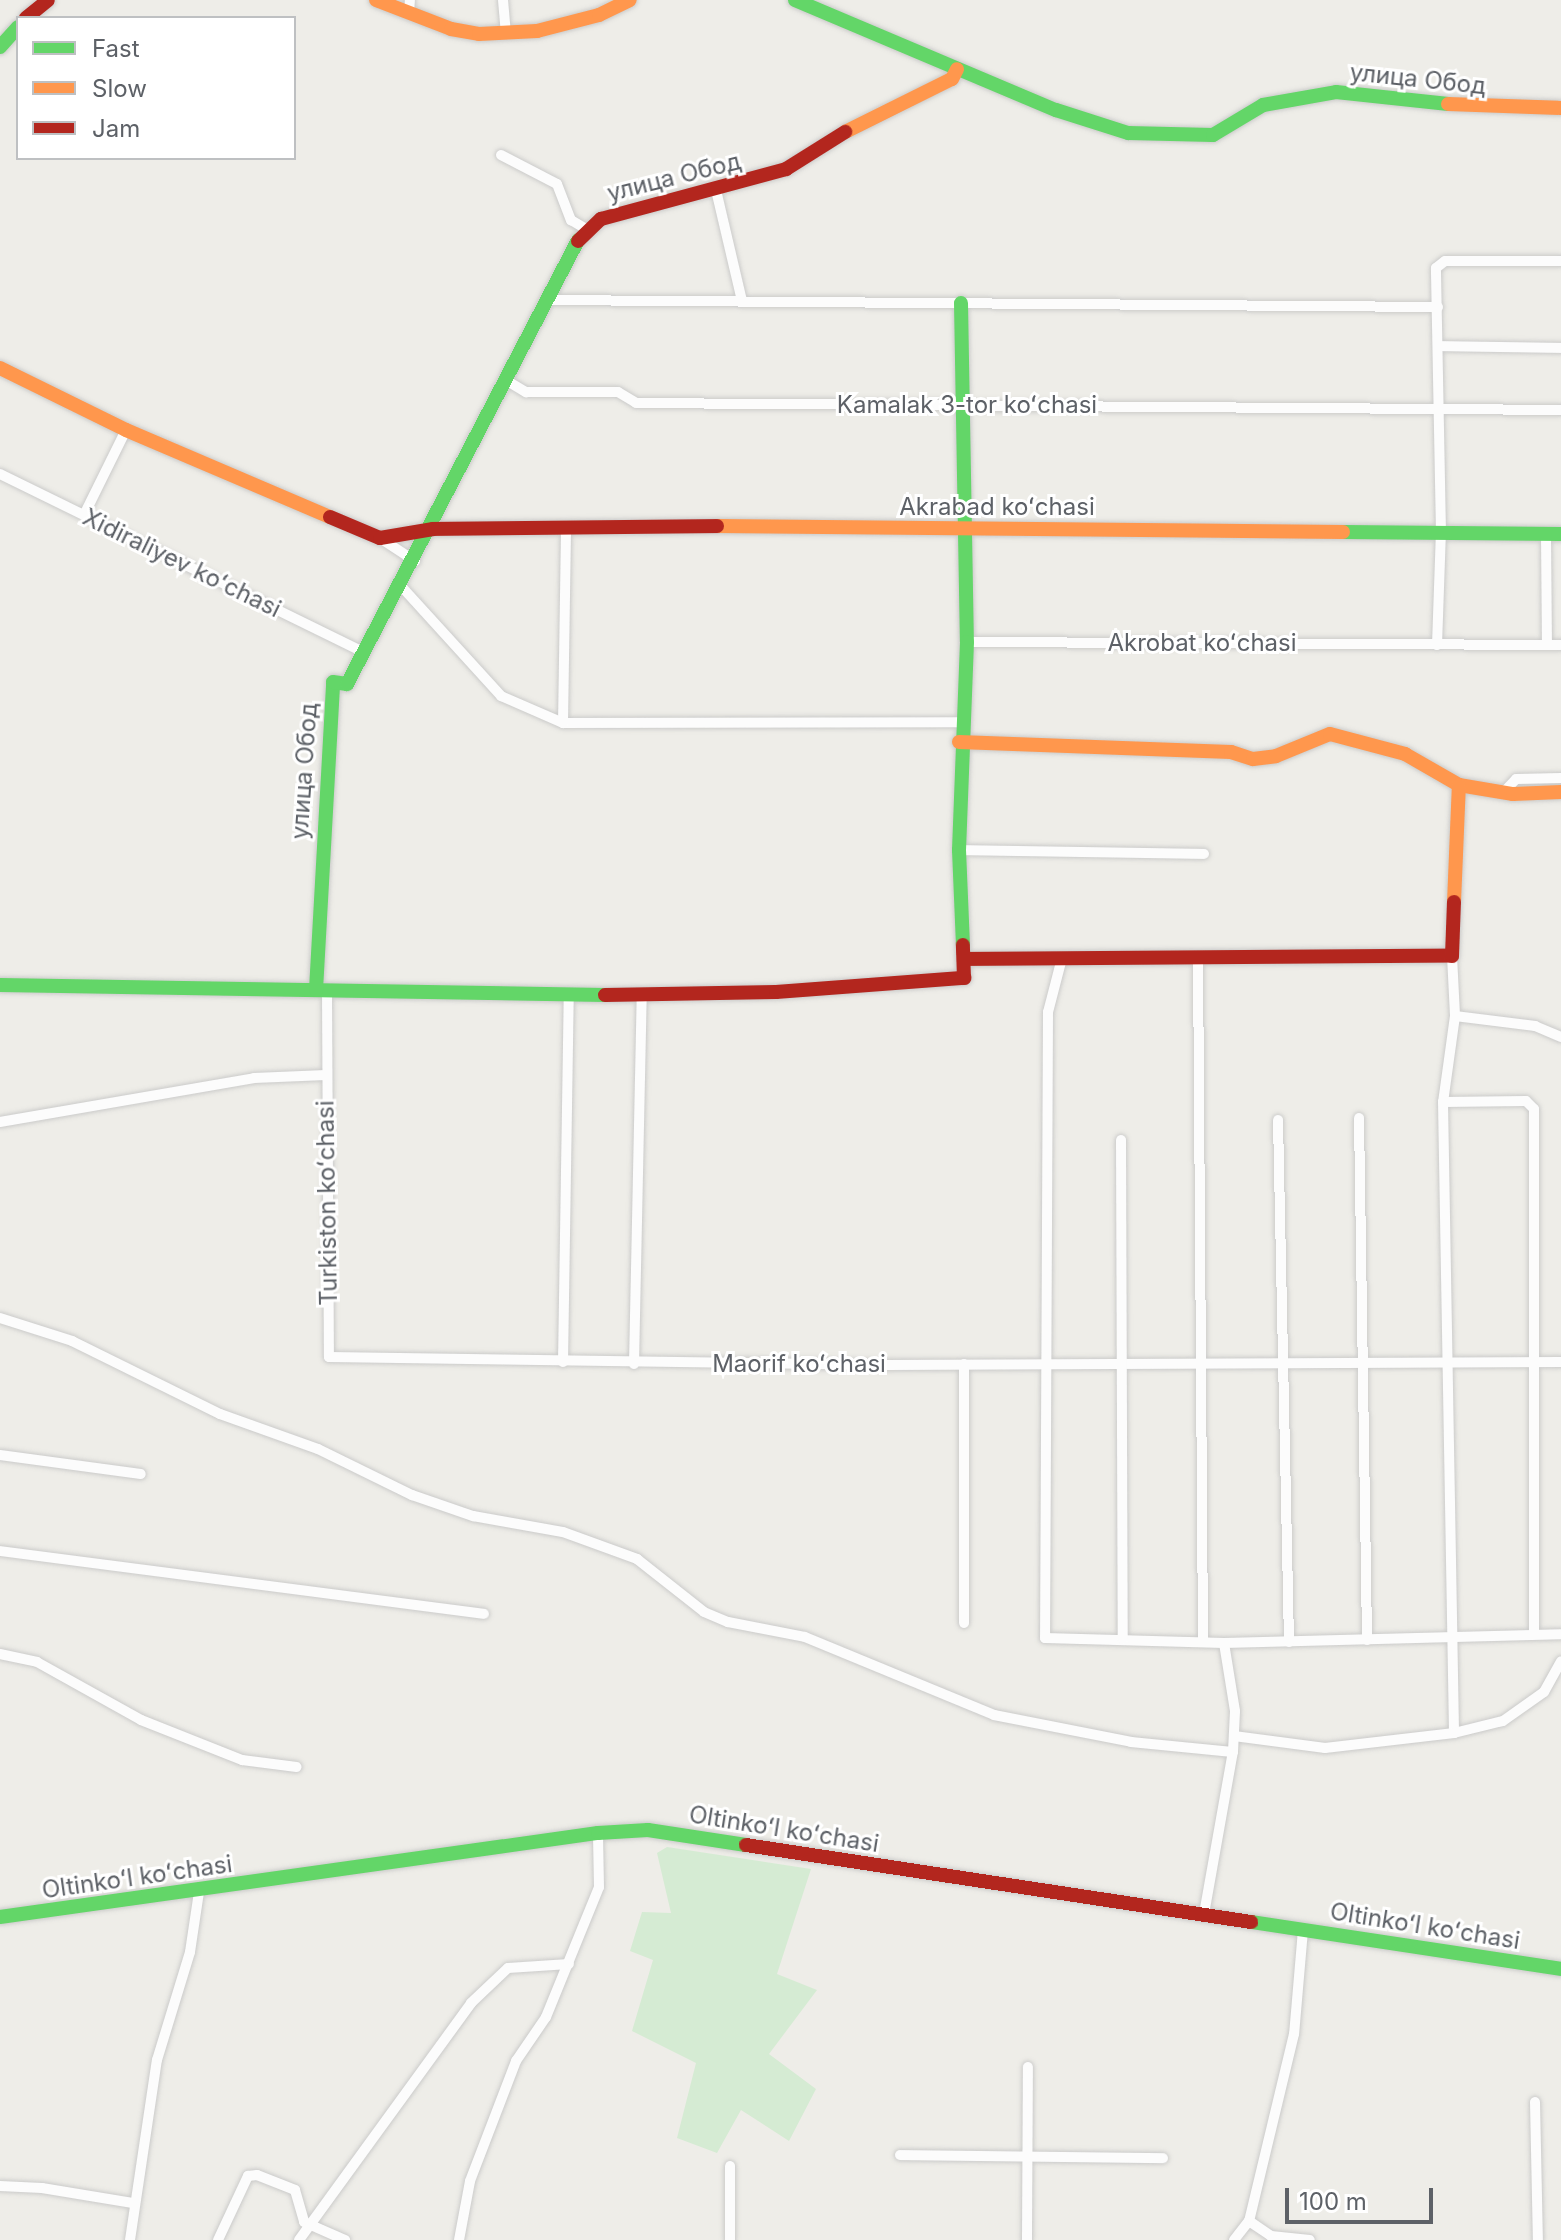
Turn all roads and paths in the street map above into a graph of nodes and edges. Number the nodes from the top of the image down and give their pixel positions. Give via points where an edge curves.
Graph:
1 (48, 0) edge
2 (376, 0) edge
3 (503, 0) edge
4 (630, 0) edge
5 (795, 0) edge
6 (410, 6) edge
7 (28, 16) edge
8 (16, 29) edge
9 (506, 33) junction
10 (0, 47) edge
11 (957, 69) junction
12 (1561, 108) edge
13 (501, 155) dead end
14 (716, 190) junction
15 (589, 231) junction
16 (1561, 261) edge
17 (546, 300) junction
18 (742, 301) junction
19 (961, 303) junction
20 (1438, 307) junction
21 (1438, 346) junction
22 (1561, 348) edge
23 (0, 368) edge
24 (504, 379) junction
25 (960, 405) junction
26 (1438, 410) junction
27 (1561, 410) edge
28 (126, 430) junction
29 (0, 474) edge
30 (84, 515) junction
31 (566, 527) junction
32 (964, 528) junction
33 (433, 529) junction
34 (1441, 533) junction
35 (1554, 534) edge
36 (380, 538) junction
37 (415, 561) junction
38 (401, 586) junction
39 (967, 642) junction
40 (1437, 645) junction
41 (1547, 645) junction
42 (1561, 645) edge
43 (364, 652) junction
44 (961, 722) junction
45 (563, 723) junction
46 (959, 742) junction
47 (1561, 778) edge
48 (1459, 785) junction
49 (1561, 792) edge
50 (1503, 793) junction
51 (959, 850) junction
52 (1204, 854) dead end
53 (1452, 956) junction
54 (1198, 957) junction
55 (1062, 958) junction
56 (964, 959) junction
57 (0, 985) edge
58 (321, 990) junction
59 (642, 995) junction
60 (569, 996) junction
61 (1455, 1016) junction
62 (1561, 1037) edge
63 (326, 1075) junction
64 (1443, 1102) junction
65 (1359, 1118) dead end
66 (1278, 1120) dead end
67 (0, 1122) edge
68 (1121, 1140) dead end
69 (0, 1318) edge
70 (563, 1362) junction
71 (1531, 1362) junction
72 (1561, 1362) edge
73 (1203, 1363) junction
74 (1449, 1363) junction
75 (634, 1364) junction
76 (964, 1364) junction
77 (1045, 1364) junction
78 (1124, 1364) junction
79 (1282, 1364) junction
80 (1366, 1364) junction
81 (0, 1455) edge
82 (141, 1474) dead end
83 (0, 1551) edge
84 (484, 1614) dead end
85 (964, 1623) dead end
86 (1534, 1634) junction
87 (1561, 1634) edge
88 (1455, 1637) junction
89 (1123, 1639) junction
90 (1203, 1640) junction
91 (1367, 1640) junction
92 (1289, 1642) junction
93 (1224, 1643) junction
94 (0, 1654) edge
95 (1561, 1661) edge
96 (1454, 1733) junction
97 (1234, 1736) junction
98 (1233, 1752) junction
99 (297, 1767) dead end
100 (598, 1833) junction
101 (199, 1892) junction
102 (1204, 1914) junction
103 (0, 1917) edge
104 (1303, 1930) junction
105 (569, 1964) junction
106 (1561, 1969) edge
107 (1028, 2067) dead end
108 (1535, 2102) dead end
109 (900, 2155) dead end
110 (1027, 2157) junction
111 (1163, 2158) dead end
112 (730, 2166) dead end
113 (0, 2186) edge
114 (133, 2203) junction
115 (1249, 2221) junction
116 (309, 2226) junction
117 (130, 2240) edge
118 (218, 2240) edge
119 (299, 2240) edge
120 (345, 2240) edge
121 (459, 2240) edge
122 (730, 2240) edge
123 (1027, 2240) edge
124 (1234, 2240) edge
125 (1310, 2240) edge
126 (1538, 2240) edge

1 - 7 street
2 - 6 street
3 - 9 street
4 - 9 street via 568,23
5 - 11 street
6 - 9 street via 451,29
8 - 10 street
11 - 12 street, улица Обод via 1128,133 1213,135 1263,105 1336,92 1471,108
11 - 14 street, улица Обод via 952,79 884,117 842,133 786,169
13 - 15 street via 557,184 571,220
14 - 15 street, улица Обод via 601,219
14 - 18 street
15 - 17 street, улица Обод
16 - 20 street via 1439,262
17 - 18 street
17 - 24 street, улица Обод
18 - 19 street
19 - 20 street
19 - 25 street
20 - 21 street
21 - 22 street
21 - 26 street
23 - 28 street
24 - 25 street, Kamalak 3-tor koʻchasi via 535,393 618,392 636,403
24 - 33 street, улица Обод
25 - 26 street, Kamalak 3-tor koʻchasi
25 - 32 street
26 - 27 street, Kamalak 3-tor koʻchasi
26 - 34 street
28 - 30 street
28 - 36 street
29 - 30 street, Xidiraliyev koʻchasi
30 - 43 street, Xidiraliyev koʻchasi
31 - 32 street, Akrabad koʻchasi
31 - 33 street, Akrabad koʻchasi
31 - 45 street
32 - 34 street, Akrabad koʻchasi
32 - 39 street
33 - 36 street, Akrabad koʻchasi
33 - 37 street, улица Обод
34 - 35 street, Akrabad koʻchasi
34 - 40 street
35 - 41 street
36 - 37 street
37 - 38 street, улица Обод
38 - 43 street, улица Обод
38 - 45 street via 501,696
39 - 40 street, Akrobat koʻchasi
39 - 44 street
40 - 41 street, Akrobat koʻchasi
41 - 42 street, Akrobat koʻchasi
43 - 58 street, улица Обод via 347,684 333,682
44 - 45 street
44 - 46 street
46 - 48 street via 1231,752 1253,759 1330,734 1405,754
46 - 51 street
47 - 50 street via 1516,779
48 - 50 street
48 - 53 street
49 - 50 street
51 - 52 street
51 - 56 street
53 - 54 street
53 - 61 street
54 - 55 street
54 - 73 street
55 - 56 street
55 - 77 street via 1048,1012
56 - 59 street via 964,978 776,992
57 - 58 street
58 - 60 street
58 - 63 street
59 - 60 street
59 - 75 street
60 - 70 street
61 - 62 street via 1535,1026
61 - 64 street
63 - 67 street, Turkiston koʻchasi via 254,1078
63 - 70 street, Turkiston koʻchasi via 329,1357
64 - 71 street via 1532,1104
64 - 74 street
65 - 80 street
66 - 79 street
68 - 78 street
69 - 98 street via 72,1341 220,1414 318,1449 412,1495 473,1516 563,1532 637,1559 704,1612 728,1622 805,1637 994,1715 1131,1742
70 - 75 street, Turkiston koʻchasi
71 - 72 street, Maorif koʻchasi
71 - 74 street, Maorif koʻchasi
71 - 86 street
73 - 78 street, Maorif koʻchasi
73 - 79 street, Maorif koʻchasi
73 - 90 street
74 - 80 street, Maorif koʻchasi
74 - 88 street
75 - 76 street, Maorif koʻchasi
76 - 77 street, Maorif koʻchasi
76 - 85 street
77 - 78 street, Maorif koʻchasi
77 - 89 street via 1045,1638
78 - 89 street
79 - 80 street, Maorif koʻchasi
79 - 92 street
80 - 91 street
81 - 82 street
83 - 84 street
86 - 87 street
86 - 88 street
88 - 91 street
88 - 96 street
89 - 90 street
90 - 93 street
91 - 92 street
92 - 93 street
93 - 97 street
94 - 99 street via 37,1662 141,1720 242,1760
95 - 96 street via 1544,1692 1503,1721
96 - 97 street via 1325,1748
97 - 98 street
98 - 102 street
100 - 101 street, Oltinkoʻl koʻchasi
100 - 102 street, Oltinkoʻl koʻchasi via 648,1830
100 - 105 street via 599,1887
101 - 103 street, Oltinkoʻl koʻchasi
101 - 114 street via 184,1977 157,2060
102 - 104 street, Oltinkoʻl koʻchasi
104 - 106 street, Oltinkoʻl koʻchasi
104 - 115 street via 1294,2034
105 - 116 street via 508,1968 471,2003
105 - 121 street via 546,2017 516,2061 470,2181
107 - 110 street
108 - 126 street
109 - 110 street
110 - 111 street
110 - 123 street
112 - 122 street
113 - 114 street
114 - 117 street
115 - 124 street
115 - 125 street via 1271,2236
116 - 118 street via 298,2212 295,2190 248,2176
116 - 119 street
116 - 120 street

